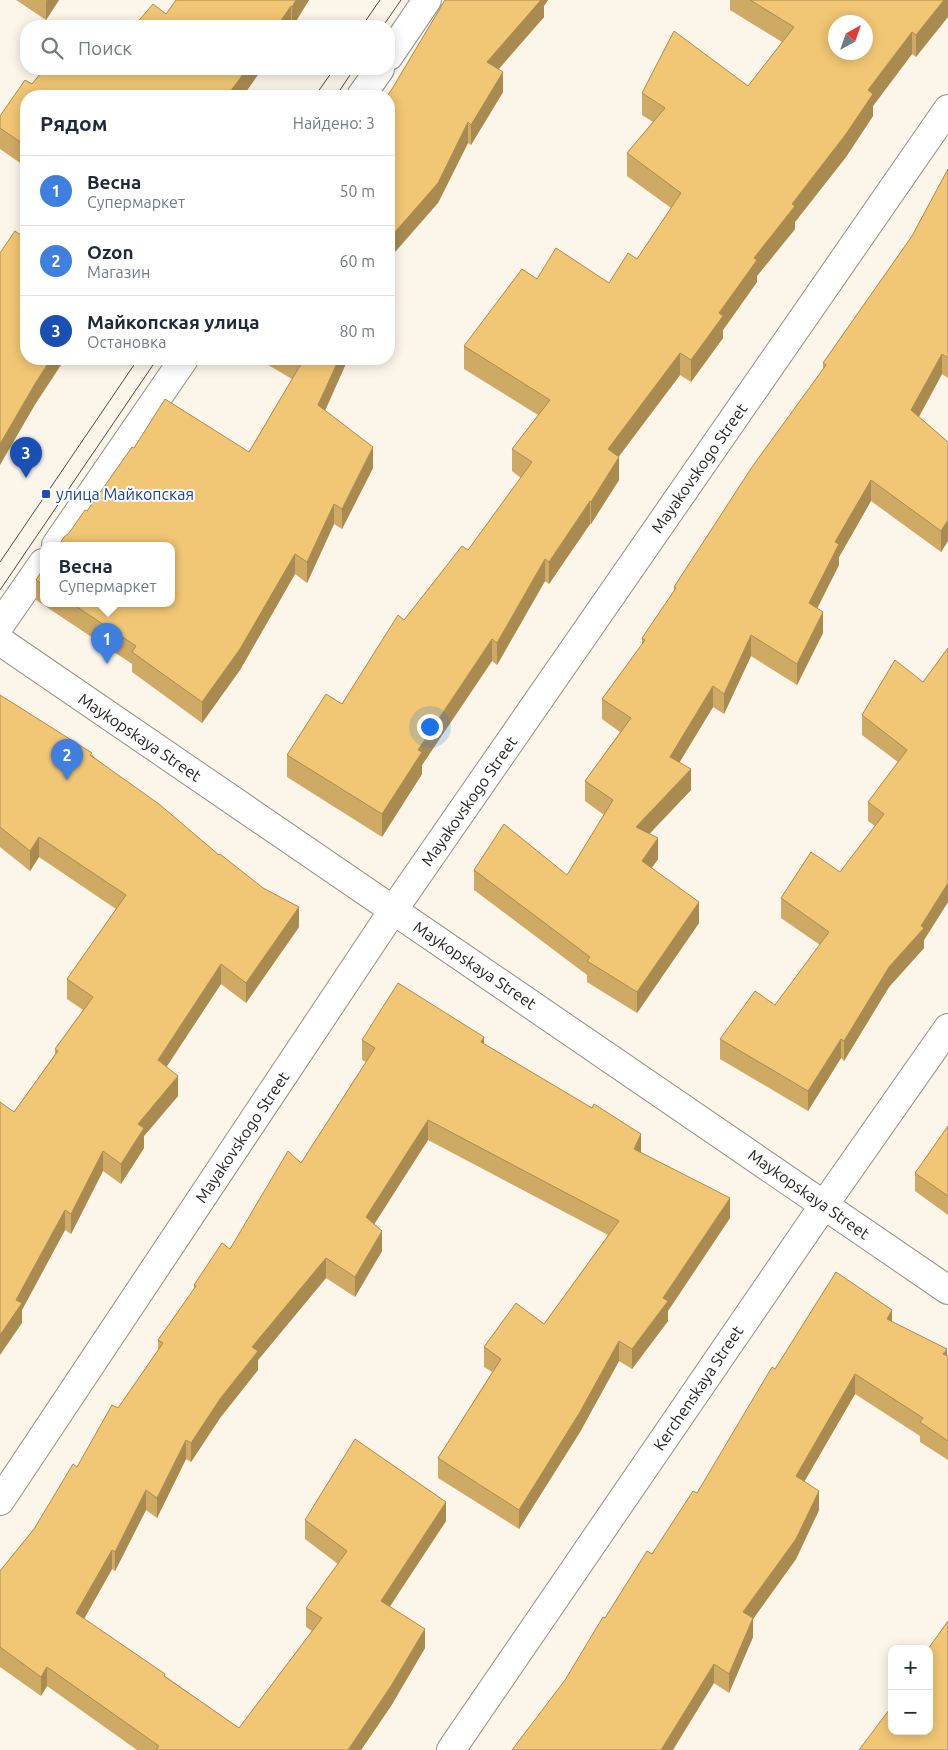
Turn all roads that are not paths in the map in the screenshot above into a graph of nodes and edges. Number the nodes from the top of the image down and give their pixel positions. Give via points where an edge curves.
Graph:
1 (427, 0) edge
2 (395, 47) edge
3 (376, 75) edge
4 (366, 90) edge
5 (948, 109) edge
6 (180, 365) edge
7 (58, 542) edge
8 (40, 567) edge
9 (0, 625) edge
10 (0, 641) edge
11 (394, 909) junction
12 (948, 1028) edge
13 (824, 1205) junction
14 (948, 1290) edge
15 (0, 1500) edge
16 (451, 1750) edge

1 - 2 street
3 - 4 street
5 - 11 street, Mayakovskogo Street
6 - 7 street
8 - 9 street
10 - 11 street, Maykopskaya Street
11 - 13 street, Maykopskaya Street
11 - 15 street, Mayakovskogo Street
12 - 13 street, Kerchenskaya Street
13 - 14 street, Maykopskaya Street
13 - 16 street, Kerchenskaya Street

